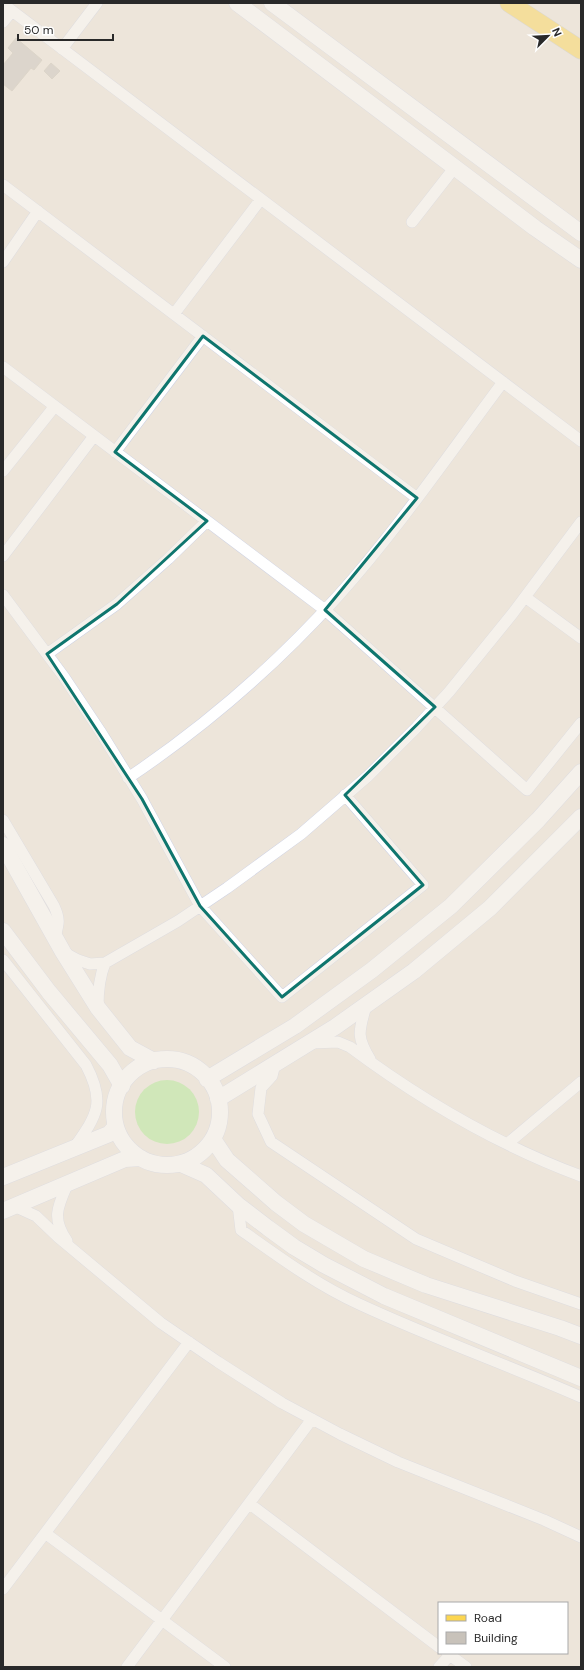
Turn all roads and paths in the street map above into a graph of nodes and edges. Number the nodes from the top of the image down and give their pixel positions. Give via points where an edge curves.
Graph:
1 (97, 3) edge
2 (237, 3) edge
3 (272, 3) edge
4 (509, 3) edge
5 (7, 8) edge
6 (3, 22) edge
7 (62, 49) junction
8 (581, 50) edge
9 (455, 167) junction
10 (3, 185) edge
11 (261, 199) junction
12 (38, 211) junction
13 (412, 222) dead end
14 (581, 233) edge
15 (581, 260) edge
16 (3, 262) edge
17 (174, 314) junction
18 (204, 336) junction
19 (3, 367) edge
20 (503, 382) junction
21 (55, 406) junction
22 (94, 436) junction
23 (581, 441) edge
24 (115, 452) junction
25 (3, 472) edge
26 (417, 498) junction
27 (207, 521) junction
28 (581, 522) edge
29 (3, 556) edge
30 (3, 595) edge
31 (525, 597) junction
32 (325, 610) junction
33 (581, 638) edge
34 (47, 654) junction
35 (435, 707) junction
36 (581, 723) edge
37 (581, 772) edge
38 (128, 778) junction
39 (345, 795) junction
40 (581, 817) edge
41 (3, 820) edge
42 (3, 845) edge
43 (200, 906) junction
44 (3, 930) edge
45 (55, 937) junction
46 (63, 952) junction
47 (3, 960) edge
48 (105, 963) junction
49 (366, 1006) junction
50 (98, 1008) junction
51 (308, 1044) junction
52 (154, 1061) junction
53 (275, 1064) junction
54 (374, 1065) junction
55 (207, 1079) junction
56 (581, 1082) edge
57 (122, 1086) junction
58 (218, 1099) junction
59 (116, 1126) junction
60 (213, 1139) junction
61 (507, 1144) junction
62 (74, 1148) junction
63 (141, 1158) junction
64 (181, 1164) junction
65 (7, 1172) edge
66 (581, 1176) edge
67 (68, 1183) junction
68 (238, 1205) junction
69 (8, 1208) edge
70 (57, 1211) junction
71 (47, 1225) junction
72 (73, 1249) junction
73 (581, 1304) edge
74 (581, 1336) edge
75 (189, 1342) junction
76 (581, 1378) edge
77 (581, 1397) edge
78 (312, 1419) junction
79 (250, 1504) junction
80 (45, 1533) junction
81 (581, 1537) edge
82 (3, 1589) edge
83 (162, 1620) junction
84 (438, 1646) edge
85 (449, 1654) edge
86 (127, 1667) edge
87 (225, 1667) edge
88 (439, 1667) edge
89 (466, 1667) edge

1 - 7 street
2 - 9 main road
3 - 14 main road
4 - 8 main road
5 - 6 street
5 - 7 street
7 - 11 street
9 - 13 street
9 - 15 main road
10 - 12 street
11 - 17 street
11 - 20 street
12 - 16 street
12 - 17 street
17 - 18 street
18 - 24 street
18 - 26 street
19 - 21 street
20 - 23 street
20 - 26 street
21 - 22 street
21 - 25 street
22 - 24 street
22 - 29 street
24 - 27 street
26 - 32 street
27 - 32 street
27 - 34 street via 117,604
28 - 31 street
30 - 34 street
31 - 33 street
31 - 35 street
32 - 35 street
32 - 38 street via 268,668 209,720
34 - 38 street via 100,731
35 - 36 street via 527,790
35 - 39 street via 387,757
37 - 55 main road via 538,820 438,916 372,970 295,1026
38 - 43 street via 142,798
39 - 43 street via 301,834
39 - 43 street via 423,885 282,997
40 - 49 main road via 490,908 414,971
41 - 45 street via 59,916
42 - 45 main road
43 - 48 street
44 - 57 main road via 49,992 110,1065
45 - 46 main road
46 - 48 street via 90,964
46 - 50 main road
47 - 62 street via 86,1065 92,1077 97,1103 93,1119
48 - 50 street via 98,988
49 - 51 main road
49 - 54 street via 360,1033 361,1044
50 - 52 main road via 130,1048
51 - 53 main road
51 - 54 street via 338,1042 350,1047
52 - 55 main road via 184,1062
52 - 57 main road via 135,1070
53 - 58 main road
53 - 73 street via 272,1076 261,1088 258,1114 271,1142 416,1239 515,1281
54 - 61 street via 433,1104
55 - 58 main road
56 - 61 street
57 - 59 main road via 115,1105
58 - 60 main road via 219,1120
59 - 62 main road via 109,1134
59 - 63 main road via 125,1144
60 - 64 main road via 199,1154
60 - 74 main road via 227,1160 276,1204 304,1224 364,1259 426,1285
61 - 66 street
62 - 65 main road
63 - 64 main road via 160,1165
63 - 67 main road via 125,1159
64 - 68 main road via 206,1175
67 - 69 main road
67 - 70 street
68 - 76 main road via 294,1247 353,1281
68 - 77 street via 241,1230 318,1282 359,1304
69 - 71 street via 36,1216
70 - 71 street
70 - 72 street via 57,1221
71 - 72 street via 58,1238
72 - 75 street via 161,1323
75 - 78 street via 282,1403
75 - 80 street
78 - 79 street
78 - 81 street via 398,1462
79 - 83 street
79 - 84 street
80 - 82 street
80 - 83 street
83 - 86 street
83 - 87 street
85 - 88 street
85 - 89 street

